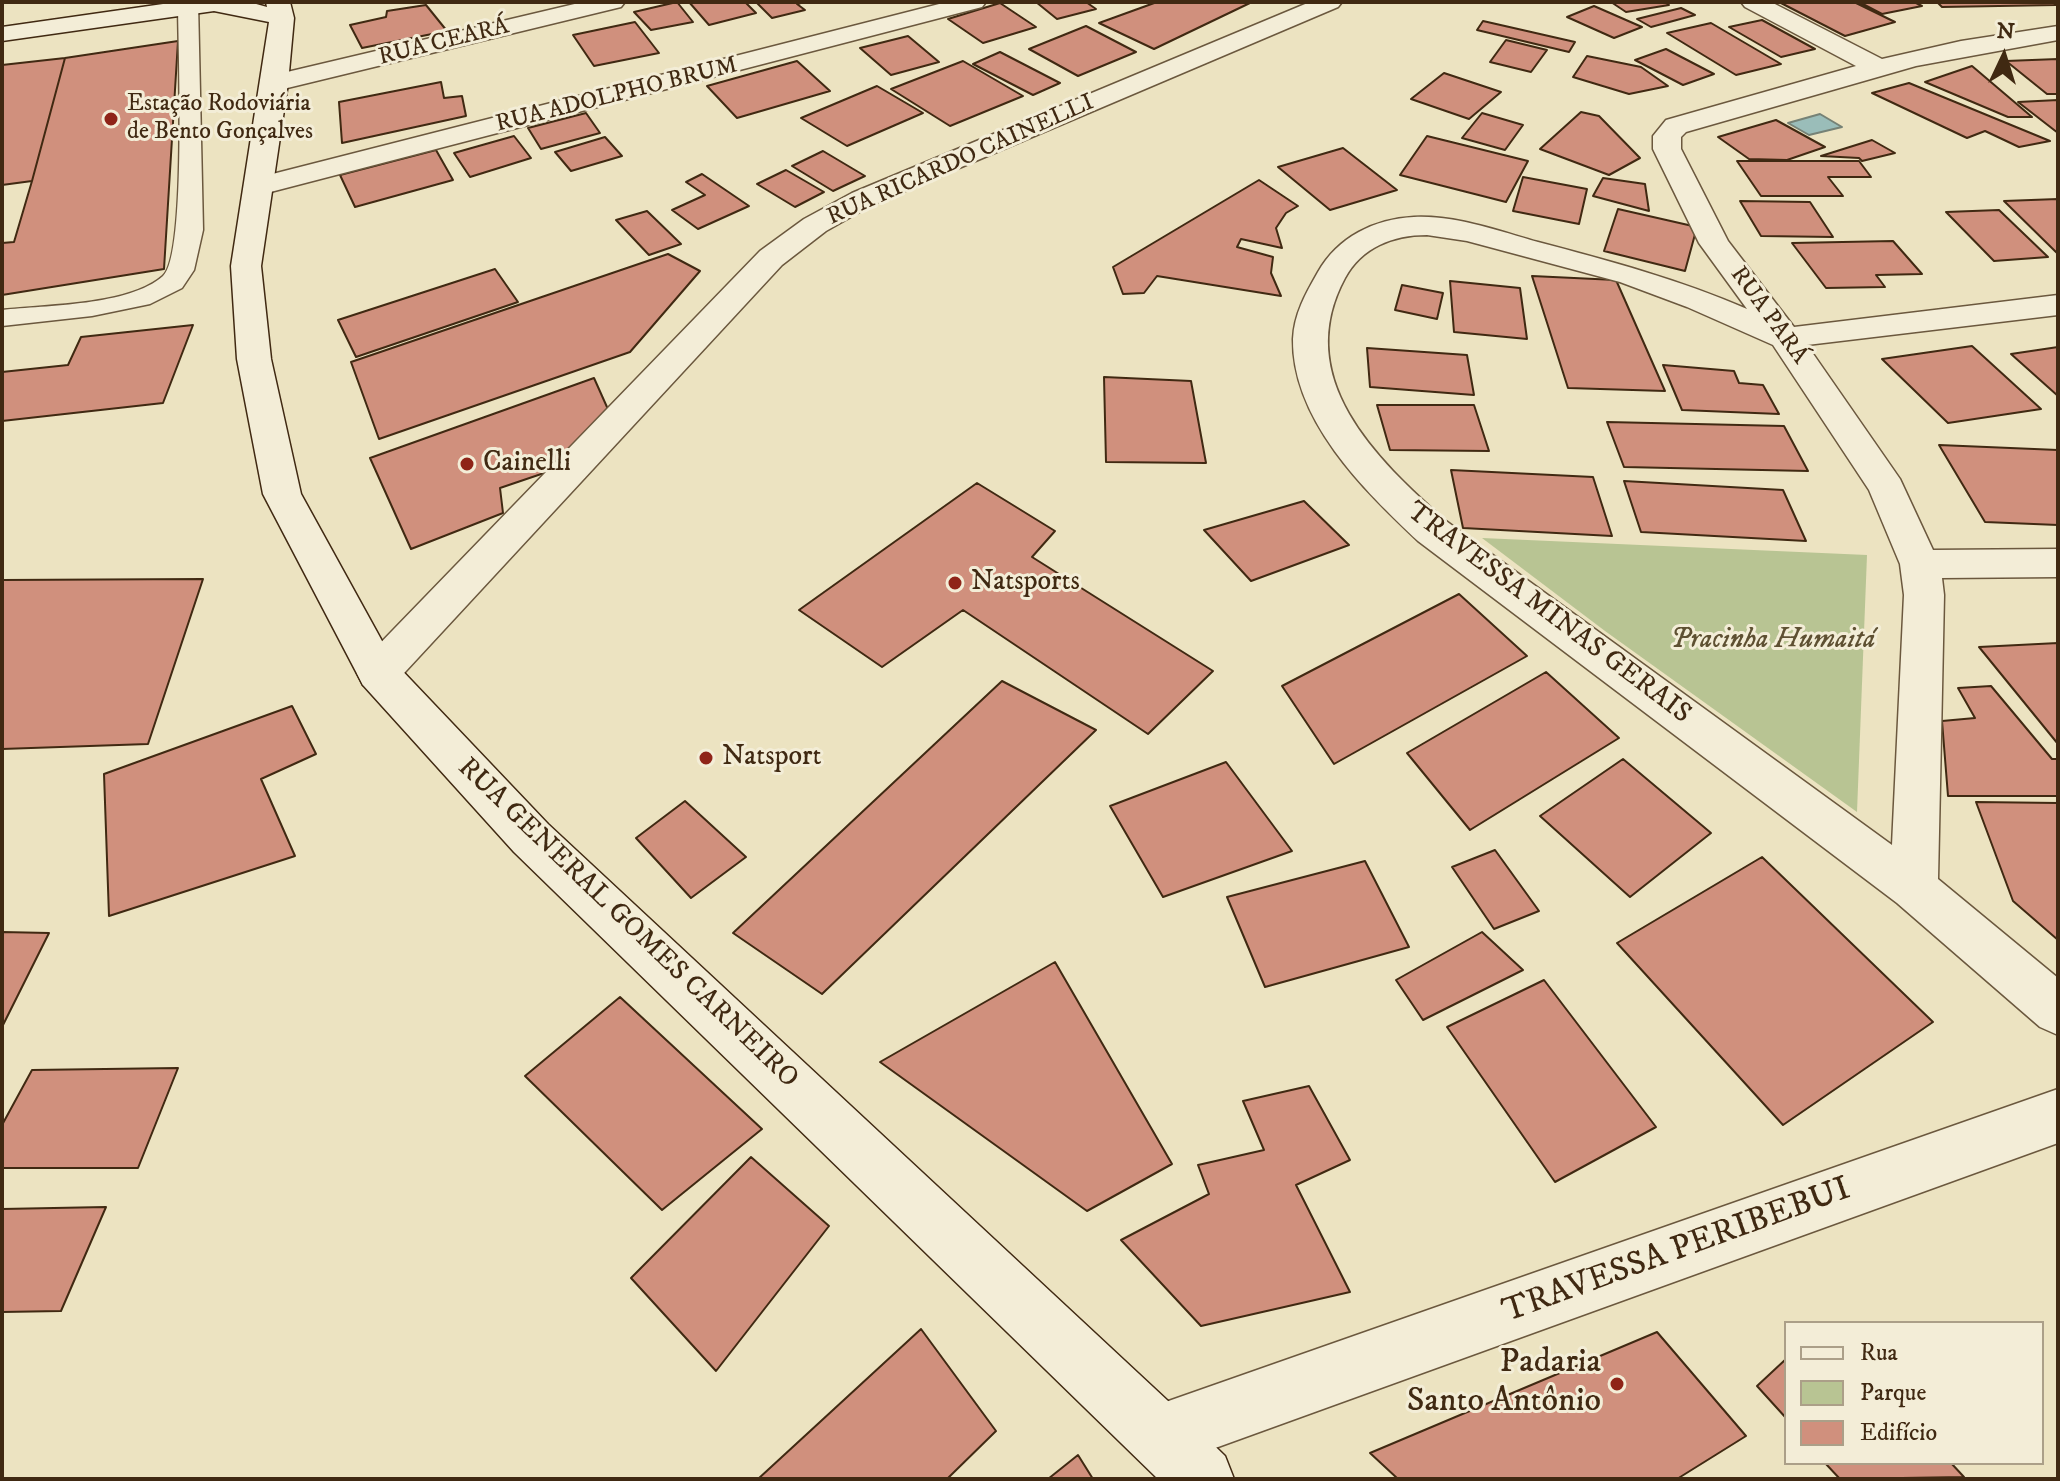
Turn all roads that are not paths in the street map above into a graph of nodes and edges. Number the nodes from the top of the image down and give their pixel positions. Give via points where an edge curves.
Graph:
1 (80, 2) edge
2 (613, 2) edge
3 (974, 2) edge
4 (1330, 2) edge
5 (1753, 2) edge
6 (188, 4) edge
7 (280, 10) edge
8 (2, 15) edge
9 (2058, 33) edge
10 (2, 34) edge
11 (1881, 69) junction
12 (275, 83) junction
13 (259, 186) junction
14 (2058, 305) edge
15 (2, 318) edge
16 (1785, 338) junction
17 (2058, 563) edge
18 (1920, 564) junction
19 (378, 673) junction
20 (1914, 888) junction
21 (2058, 1010) edge
22 (2058, 1116) edge
23 (1160, 1436) junction
24 (1202, 1479) edge

1 - 8 street
2 - 12 street, RUA CEARÁ
3 - 13 street, RUA ADOLPHO BRUM
4 - 19 street, RUA RICARDO CAINELLI via 862,199 815,225 771,258
5 - 11 street
6 - 7 street
6 - 10 street
6 - 15 lane via 187,260 171,283 152,293 116,304
7 - 12 street, RUA GENERAL GOMES CARNEIRO
9 - 11 street, RUA PARÁ
11 - 16 street, RUA PARÁ via 1676,126 1667,136 1667,149 1714,243
12 - 13 street, RUA GENERAL GOMES CARNEIRO
13 - 19 street, RUA GENERAL GOMES CARNEIRO via 246,266 254,359 282,494
14 - 16 street
16 - 18 street, RUA PARÁ via 1887,488
16 - 20 street, TRAVESSA MINAS GERAIS via 1642,279 1428,226 1390,228 1347,251 1311,312 1308,345 1320,396 1388,492 1432,531
17 - 18 street
18 - 20 street, RUA PARÁ via 1924,595
19 - 23 street, RUA GENERAL GOMES CARNEIRO via 531,838
20 - 21 street, TRAVESSA MINAS GERAIS
22 - 23 street, TRAVESSA PERIBEBUI
23 - 24 street, RUA GENERAL GOMES CARNEIRO

